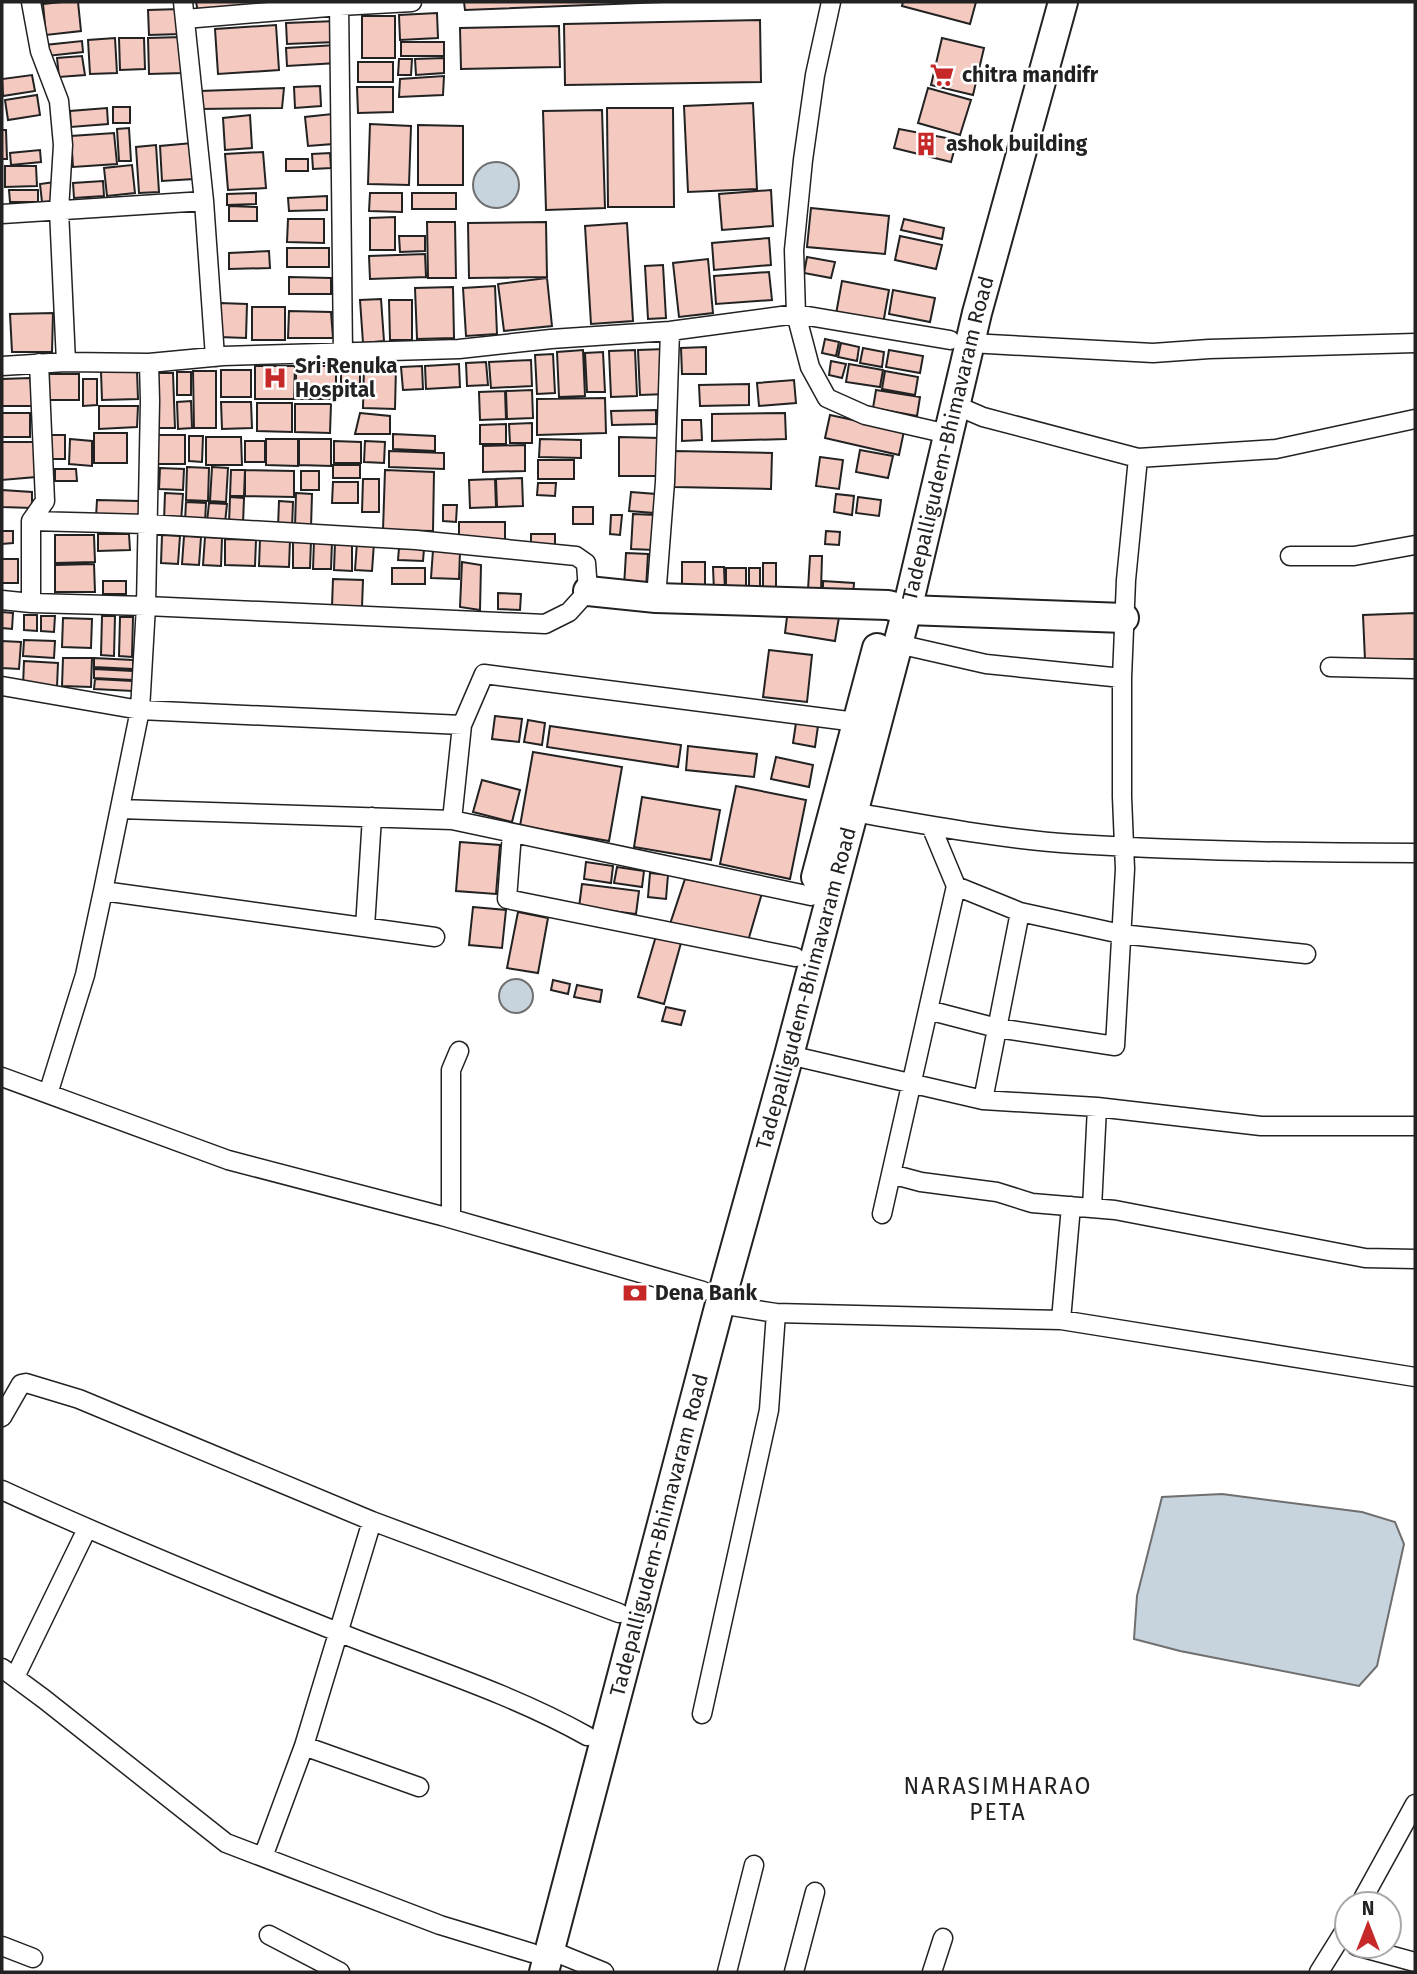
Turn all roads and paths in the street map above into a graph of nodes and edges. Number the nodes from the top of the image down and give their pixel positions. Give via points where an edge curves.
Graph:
1 (31, 2) edge
2 (412, 2) edge
3 (831, 2) edge
4 (1043, 2) edge
5 (1063, 2) edge
6 (339, 4) edge
7 (184, 11) edge
8 (204, 201) junction
9 (59, 210) junction
10 (2, 214) edge
11 (796, 314) junction
12 (670, 331) junction
13 (960, 341) junction
14 (1415, 343) edge
15 (343, 354) junction
16 (215, 357) junction
17 (66, 362) junction
18 (39, 363) junction
19 (149, 363) junction
20 (2, 366) edge
21 (955, 405) junction
22 (1415, 419) edge
23 (938, 432) junction
24 (1138, 458) junction
25 (32, 521) junction
26 (147, 524) junction
27 (1415, 545) edge
28 (1290, 556) dead end
29 (588, 591) junction
30 (656, 598) junction
31 (2, 600) edge
32 (31, 603) junction
33 (146, 606) junction
34 (897, 608) junction
35 (1124, 618) junction
36 (898, 644) junction
37 (1330, 667) dead end
38 (1415, 669) edge
39 (880, 674) junction
40 (1122, 678) junction
41 (2, 686) edge
42 (140, 710) junction
43 (856, 722) junction
44 (462, 725) junction
45 (120, 809) junction
46 (853, 812) junction
47 (372, 817) junction
48 (452, 820) junction
49 (931, 826) junction
50 (512, 833) junction
51 (1124, 845) junction
52 (1415, 852) edge
53 (956, 886) junction
54 (103, 891) junction
55 (811, 896) junction
56 (1020, 912) junction
57 (365, 927) junction
58 (1121, 934) junction
59 (435, 937) dead end
60 (1306, 954) dead end
61 (795, 957) junction
62 (928, 1010) junction
63 (997, 1027) junction
64 (459, 1051) dead end
65 (789, 1055) junction
66 (2, 1077) edge
67 (911, 1084) junction
68 (48, 1094) junction
69 (983, 1100) junction
70 (1097, 1107) junction
71 (1415, 1126) edge
72 (891, 1174) junction
73 (1071, 1206) junction
74 (1092, 1208) junction
75 (882, 1214) dead end
76 (442, 1216) junction
77 (1415, 1259) edge
78 (711, 1297) junction
79 (776, 1313) junction
80 (1061, 1321) junction
81 (1415, 1377) edge
82 (2, 1417) edge
83 (2, 1490) edge
84 (372, 1521) junction
85 (87, 1529) junction
86 (619, 1614) junction
87 (338, 1632) junction
88 (8, 1673) edge
89 (702, 1714) dead end
90 (587, 1736) junction
91 (304, 1746) junction
92 (419, 1787) dead end
93 (1415, 1804) edge
94 (264, 1857) junction
95 (754, 1865) dead end
96 (1368, 1890) edge
97 (815, 1892) dead end
98 (268, 1935) dead end
99 (943, 1938) dead end
100 (2, 1946) edge
101 (1333, 1952) edge
102 (33, 1958) dead end
103 (538, 1962) edge
104 (340, 1972) edge
105 (604, 1972) edge
106 (727, 1972) edge
107 (794, 1972) edge
108 (932, 1972) edge
109 (1319, 1972) edge

1 - 9 street via 40,51 59,101 63,145
2 - 6 street
3 - 11 street via 803,160 794,250
4 - 13 main road
5 - 13 main road, Tadepalligudem-Bhimavaram Road
6 - 7 street
6 - 15 street
7 - 8 street
8 - 9 street
8 - 16 street
9 - 10 street
9 - 17 street
11 - 12 street
11 - 13 street
11 - 23 street via 810,367 827,398 865,415
12 - 15 street
12 - 30 street
13 - 14 street via 1153,353
13 - 21 main road, Tadepalligudem-Bhimavaram Road
13 - 23 main road
15 - 16 street
16 - 19 street
17 - 18 street
17 - 19 street
18 - 20 street
18 - 25 street via 45,500
19 - 26 street
21 - 23 main road, Tadepalligudem-Bhimavaram Road
21 - 24 street via 983,417
22 - 24 street via 1276,449
23 - 34 main road, Tadepalligudem-Bhimavaram Road
24 - 35 street
25 - 26 street
25 - 32 street
26 - 29 street via 416,540 576,556 586,564
26 - 33 street
27 - 28 street via 1354,556
29 - 30 main road
29 - 33 street via 569,612 545,624
30 - 34 main road
31 - 32 street
32 - 33 street
33 - 42 street
34 - 35 main road
34 - 36 main road, Tadepalligudem-Bhimavaram Road
34 - 39 main road
35 - 40 street
36 - 39 main road, Tadepalligudem-Bhimavaram Road
36 - 40 street via 986,664
37 - 38 street
39 - 43 main road
39 - 46 main road, Tadepalligudem-Bhimavaram Road
40 - 51 street
41 - 42 street
42 - 44 street
42 - 45 street
43 - 44 street via 484,674
43 - 55 main road
44 - 48 street
45 - 47 street
45 - 54 street
46 - 49 street
46 - 65 main road, Tadepalligudem-Bhimavaram Road
47 - 48 street
47 - 57 street
48 - 50 street
49 - 51 street via 1073,844
49 - 53 street
50 - 55 street
50 - 61 street via 507,899
51 - 52 street
51 - 58 street
53 - 56 street
53 - 62 street
54 - 57 street
54 - 68 street via 85,975
55 - 61 main road
56 - 58 street
56 - 63 street
57 - 59 street
58 - 60 street
58 - 63 street via 1115,1046
61 - 78 main road
62 - 63 street
62 - 67 street
63 - 69 street
64 - 76 street via 451,1070 451,1213
65 - 67 street
65 - 78 main road, Tadepalligudem-Bhimavaram Road
66 - 68 street
67 - 69 street
67 - 72 street
68 - 76 street via 228,1160
69 - 70 street
70 - 71 street via 1261,1126
70 - 74 street
72 - 73 street
72 - 75 street
73 - 74 street
73 - 80 street
74 - 77 street via 1365,1258
76 - 78 street
78 - 79 street
78 - 86 main road
78 - 103 main road, Tadepalligudem-Bhimavaram Road
79 - 80 street
79 - 89 street via 769,1410
80 - 81 street
82 - 84 street via 21,1384 26,1383 79,1399
83 - 85 street
84 - 86 street
84 - 87 street
85 - 87 street
85 - 88 street
86 - 90 main road
87 - 90 street via 548,1714
87 - 91 street
88 - 94 street via 226,1843
90 - 103 main road
91 - 92 street
91 - 94 street
93 - 96 street
94 - 103 street
95 - 106 street
97 - 107 street
98 - 104 street
99 - 108 street
100 - 102 street
101 - 109 street
103 - 105 street

